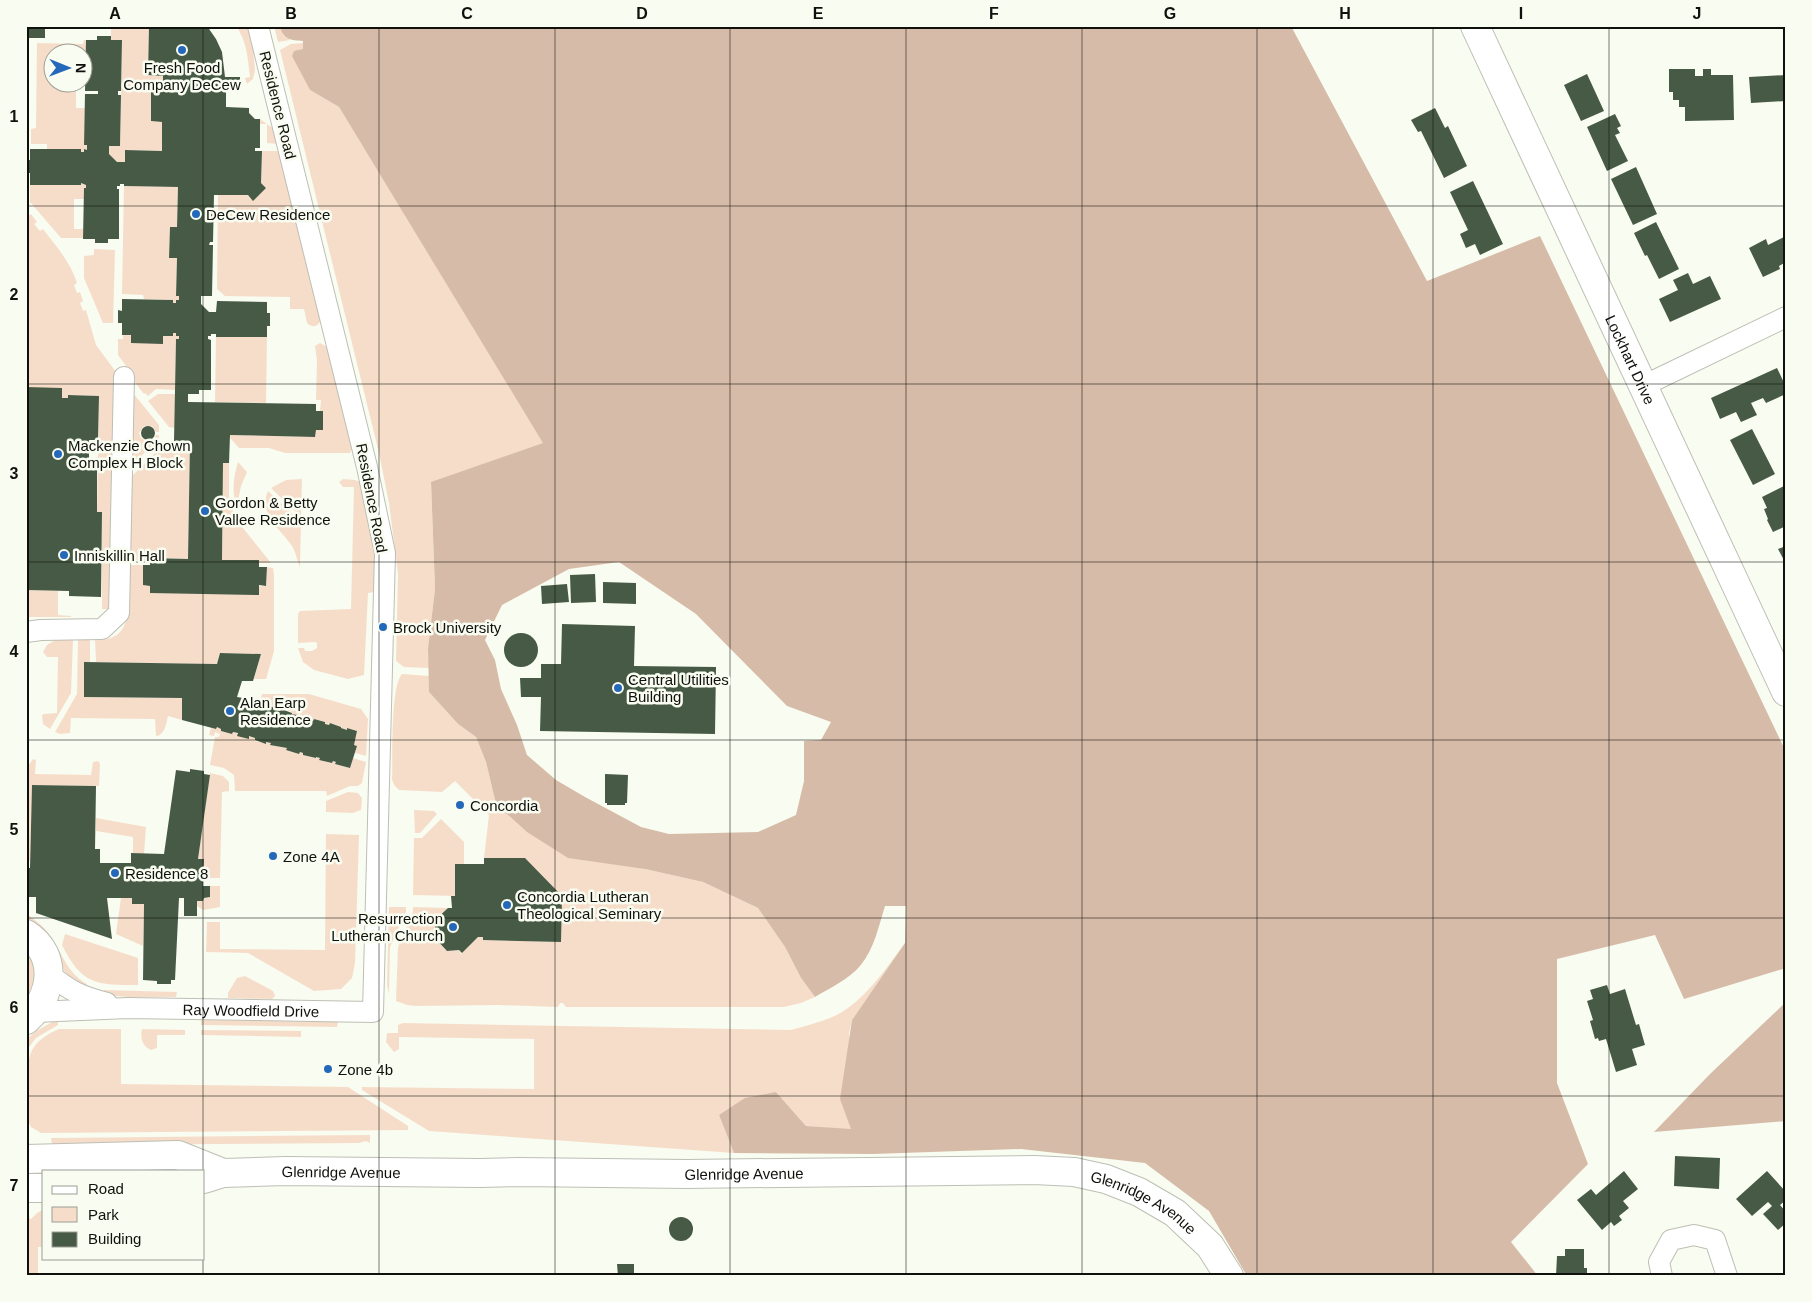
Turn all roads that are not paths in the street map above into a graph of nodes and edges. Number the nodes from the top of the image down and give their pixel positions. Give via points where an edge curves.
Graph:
1 (258, 26) edge
2 (1474, 26) edge
3 (1786, 317) edge
4 (124, 377) dead end
5 (1643, 386) junction
6 (34, 631) edge
7 (1786, 692) edge
8 (26, 934) edge
9 (48, 973) junction
10 (128, 1008) junction
11 (373, 1012) joint
12 (31, 1016) edge
13 (26, 1159) edge
14 (203, 1170) edge
15 (213, 1176) edge
16 (26, 1188) edge
17 (42, 1188) edge
18 (1229, 1276) edge
19 (1662, 1276) edge
20 (1727, 1276) edge

1 - 11 street, Residence Road via 368,467 385,553
2 - 5 main road, Lockhart Drive
3 - 5 street
4 - 6 street via 119,613 102,629
5 - 7 main road, Lockhart Drive
8 - 9 main road via 40,947
9 - 10 street, Ray Woodfield Drive via 82,996
9 - 12 main road via 45,994
10 - 11 street, Ray Woodfield Drive
10 - 12 street, Ray Woodfield Drive
13 - 14 main road, Glenridge Avenue via 178,1155
15 - 18 main road, Glenridge Avenue via 294,1172 1074,1172 1131,1189 1175,1213 1210,1246
16 - 17 main road
19 - 20 street via 1659,1262 1671,1240 1694,1234 1715,1240

